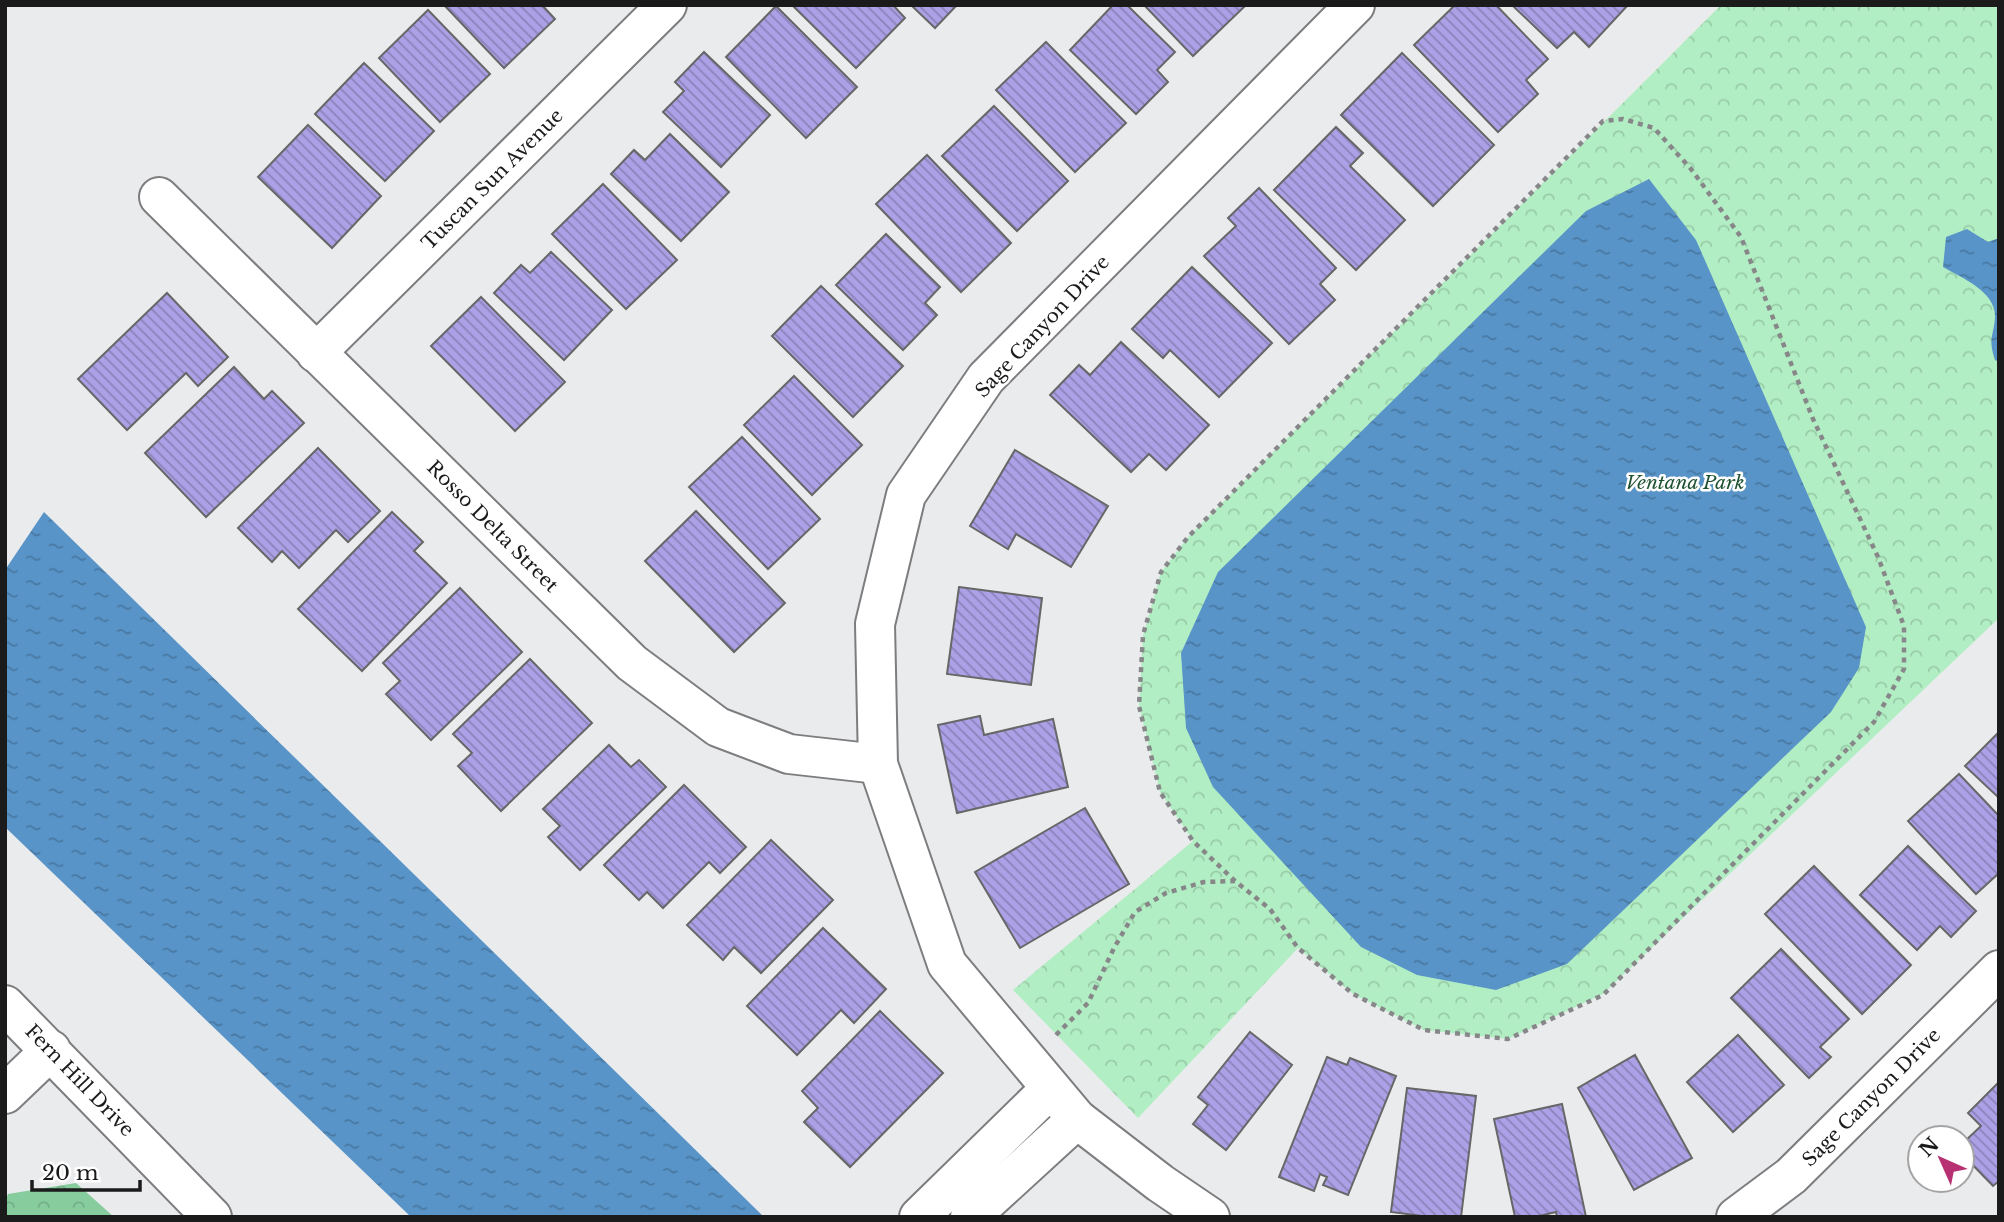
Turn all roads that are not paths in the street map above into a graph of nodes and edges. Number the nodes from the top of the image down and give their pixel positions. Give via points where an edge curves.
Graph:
1 (667, 5) edge
2 (1355, 5) edge
3 (159, 197) dead end
4 (316, 353) junction
5 (878, 764) junction
6 (1999, 970) edge
7 (5, 1005) edge
8 (51, 1050) junction
9 (1050, 1089) junction
10 (5, 1094) edge
11 (1077, 1119) junction
12 (212, 1217) edge
13 (919, 1217) edge
14 (970, 1217) edge
15 (1210, 1217) edge
16 (1736, 1217) edge

1 - 4 street, Tuscan Sun Avenue
2 - 5 street, Sage Canyon Drive via 986,379 906,495 874,624
3 - 4 street, Rosso Delta Street
4 - 5 street, Rosso Delta Street via 632,663 719,727 789,754
5 - 9 street, Sage Canyon Drive via 947,964
6 - 16 street, Sage Canyon Drive via 1791,1177
7 - 8 street, Fern Hill Drive
8 - 10 street
8 - 12 street, Fern Hill Drive
9 - 11 street, Sage Canyon Drive
9 - 13 street
11 - 14 street
11 - 15 street

